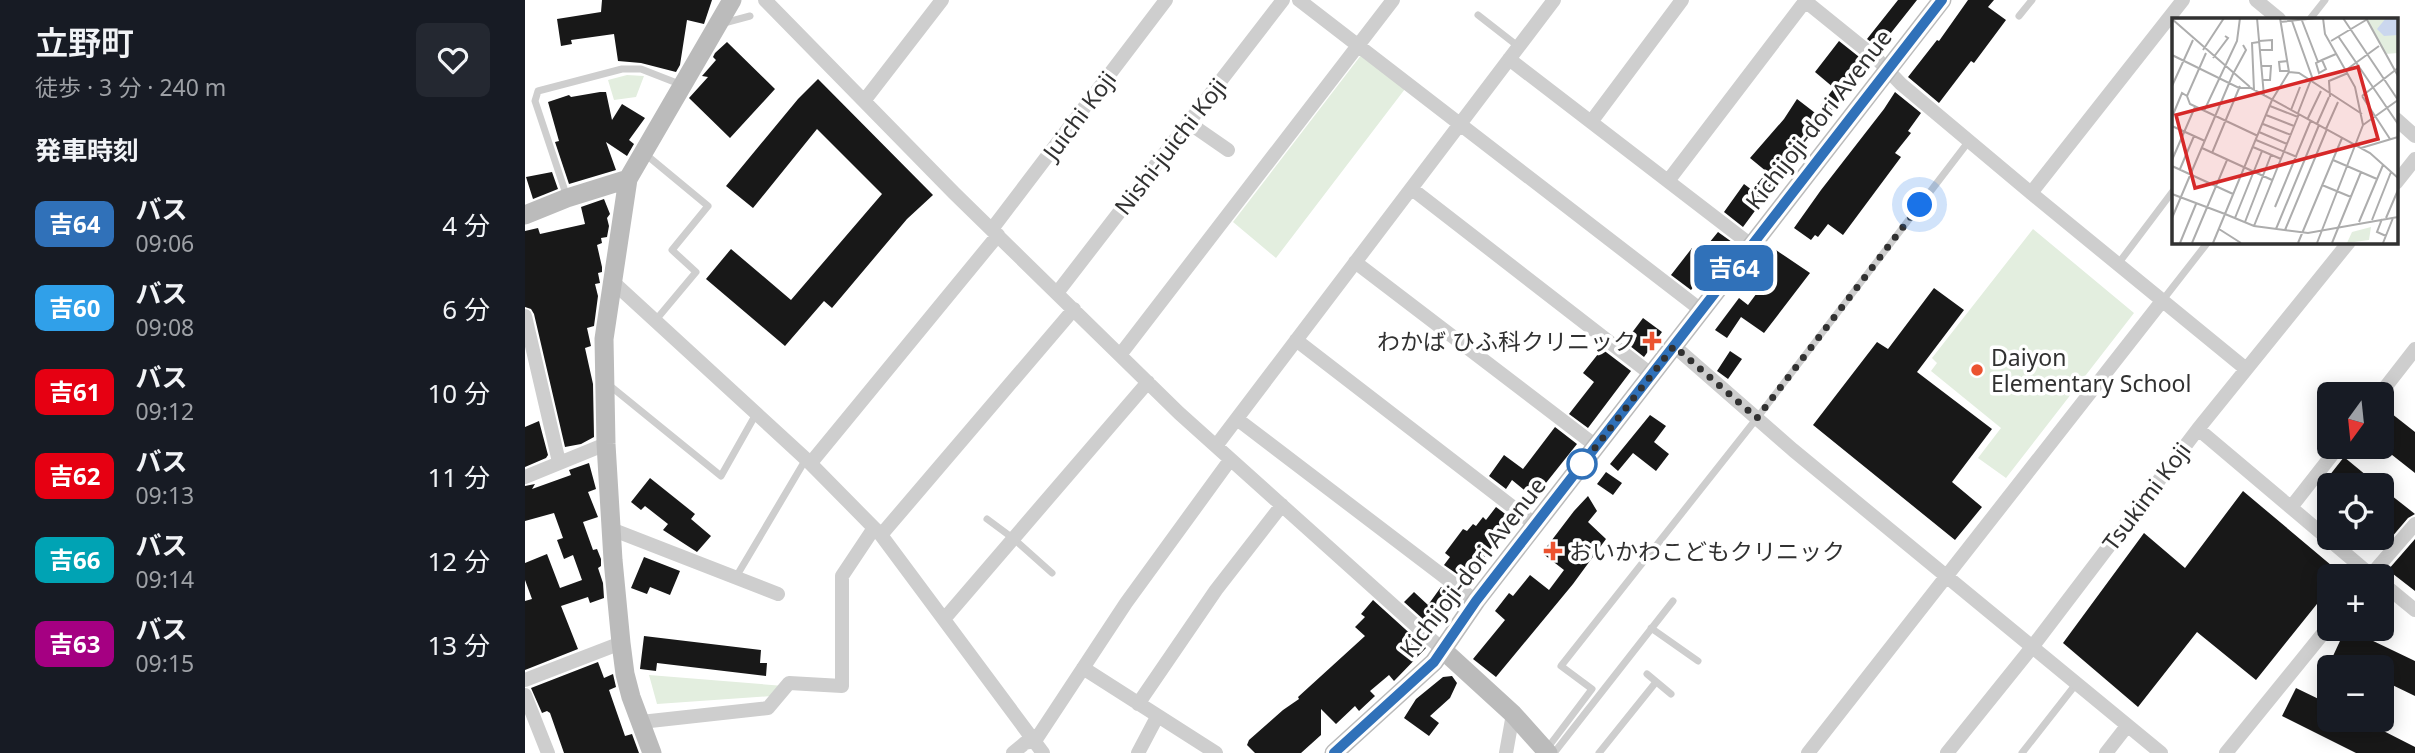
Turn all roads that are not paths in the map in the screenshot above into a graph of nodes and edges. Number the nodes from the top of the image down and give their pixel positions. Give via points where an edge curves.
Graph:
1 (732, 0) edge
2 (765, 0) edge
3 (942, 0) edge
4 (1166, 0) edge
5 (1283, 0) edge
6 (1299, 0) edge
7 (1393, 0) edge
8 (1554, 0) edge
9 (1682, 0) edge
10 (1805, 0) edge
11 (1942, 0) edge
12 (2032, 0) edge
13 (2183, 0) edge
14 (2256, 0) edge
15 (2325, 0) edge
16 (1478, 15) dead end
17 (750, 16) dead end
18 (2019, 16) dead end
19 (2278, 18) edge
20 (2311, 18) edge
21 (717, 24) junction
22 (1359, 46) junction
23 (1518, 47) junction
24 (1509, 59) junction
25 (1888, 70) junction
26 (682, 85) junction
27 (864, 101) junction
28 (2397, 120) edge
29 (1189, 122) junction
30 (1591, 122) junction
31 (1461, 125) junction
32 (2415, 136) edge
33 (1969, 141) junction
34 (1228, 150) dead end
35 (643, 152) junction
36 (2415, 159) edge
37 (628, 179) junction
38 (1668, 181) junction
39 (2397, 182) edge
40 (1412, 189) junction
41 (2172, 192) edge
42 (2031, 193) junction
43 (567, 198) junction
44 (525, 215) edge
45 (995, 232) junction
46 (2207, 243) edge
47 (2348, 243) edge
48 (1751, 245) junction
49 (1355, 262) junction
50 (2118, 264) junction
51 (613, 282) junction
52 (1057, 293) junction
53 (2162, 301) junction
54 (1074, 309) junction
55 (1701, 310) junction
56 (525, 316) edge
57 (655, 321) junction
58 (1296, 341) junction
59 (1674, 346) junction
60 (2415, 349) edge
61 (1120, 355) junction
62 (2246, 369) junction
63 (532, 374) edge
64 (1652, 375) junction
65 (605, 382) junction
66 (1148, 382) junction
67 (2389, 382) edge
68 (756, 413) junction
69 (1757, 418) junction
70 (1237, 419) junction
71 (2198, 429) junction
72 (606, 443) junction
73 (1216, 446) junction
74 (1596, 446) junction
75 (2329, 459) edge
76 (1230, 460) junction
77 (808, 461) junction
78 (559, 462) junction
79 (525, 477) edge
80 (1282, 505) junction
81 (2292, 506) junction
82 (987, 519) dead end
83 (2415, 523) edge
84 (1536, 525) junction
85 (611, 529) junction
86 (878, 531) junction
87 (1014, 539) junction
88 (2359, 564) edge
89 (2384, 564) edge
90 (1052, 573) dead end
91 (1947, 575) junction
92 (736, 578) junction
93 (2394, 593) edge
94 (778, 594) dead end
95 (1476, 601) junction
96 (1673, 601) dead end
97 (2415, 610) edge
98 (945, 618) junction
99 (1651, 628) junction
100 (2317, 640) edge
101 (621, 643) junction
102 (2033, 646) junction
103 (1443, 650) junction
104 (1698, 662) dead end
105 (1083, 668) junction
106 (1647, 674) dead end
107 (525, 680) edge
108 (1656, 682) junction
109 (2077, 683) junction
110 (525, 695) edge
111 (1671, 695) dead end
112 (1138, 704) junction
113 (1513, 714) junction
114 (1157, 717) junction
115 (641, 722) junction
116 (2127, 726) junction
117 (1039, 747) edge
118 (1549, 752) edge
119 (548, 753) edge
120 (652, 753) edge
121 (1013, 753) edge
122 (1138, 753) edge
123 (1216, 753) edge
124 (1334, 753) edge
125 (1506, 753) edge
126 (1599, 753) edge
127 (1808, 753) edge
128 (1947, 753) edge
129 (2022, 753) edge
130 (2106, 753) edge
131 (2161, 753) edge
132 (2227, 753) edge

1 - 21 street
2 - 27 street
3 - 27 street
4 - 45 street, Juichi Koji
5 - 29 street, Nishi-juichi Koji
6 - 22 street
7 - 22 street
8 - 23 street
9 - 30 street
10 - 25 street
10 - 38 street
11 - 25 street, Kichijoji-dori Avenue
12 - 18 lane
13 - 42 street
14 - 19 street
15 - 20 lane
16 - 23 lane
17 - 21 lane
21 - 26 street
22 - 31 street
22 - 61 street
23 - 24 street
24 - 30 street
24 - 31 street
25 - 33 street
25 - 48 street, Kichijoji-dori Avenue
26 - 35 street
26 - 43 lane via 641,69 622,69 538,91 535,101
27 - 45 street
28 - 32 street
29 - 34 street
29 - 52 street, Nishi-juichi Koji
30 - 38 street
31 - 40 street
31 - 55 street
33 - 42 street
33 - 69 lane
35 - 37 street
35 - 57 lane via 708,206 672,250 697,272
36 - 39 street
37 - 43 street
37 - 51 street
38 - 48 street
40 - 49 street
40 - 64 street
41 - 50 lane
42 - 50 street
43 - 44 street
45 - 52 street
45 - 77 street, Juichi Koji
46 - 53 lane
47 - 62 street, Tsukimi Koji
48 - 55 street, Kichijoji-dori Avenue
49 - 58 street
49 - 74 street
50 - 53 street
51 - 57 street
51 - 65 street via 604,339
52 - 54 street
53 - 62 street
53 - 91 street
54 - 61 street
54 - 86 street
55 - 59 street, Kichijoji-dori Avenue
56 - 63 street
57 - 68 street
58 - 70 street
58 - 84 street
59 - 64 street, Kichijoji-dori Avenue
59 - 69 street
60 - 67 street
61 - 66 street
62 - 71 street, Tsukimi Koji
63 - 78 street
64 - 74 street, Kichijoji-dori Avenue
65 - 68 lane via 721,475
65 - 72 street
66 - 73 street
66 - 87 street
68 - 77 street
69 - 91 street
69 - 118 lane via 1562,666 1592,689
70 - 73 street
70 - 95 street
71 - 81 street
71 - 102 street, Tsukimi Koji
72 - 78 street
72 - 85 street
73 - 76 street
74 - 84 street, Kichijoji-dori Avenue
75 - 81 street
76 - 80 street
76 - 105 street
77 - 86 street
77 - 92 lane
78 - 79 street
80 - 103 street
80 - 112 street via 1216,590
81 - 88 street
82 - 87 lane
83 - 89 street
84 - 95 street, Kichijoji-dori Avenue
85 - 92 street
85 - 101 street
86 - 98 street
86 - 115 street via 842,576 842,686 789,683 768,708
87 - 90 lane
87 - 98 street
91 - 102 street
91 - 127 street
92 - 94 street
93 - 97 street
95 - 103 street, Kichijoji-dori Avenue
96 - 99 lane
98 - 117 street
99 - 104 lane
99 - 118 lane
100 - 132 street
101 - 107 street
101 - 115 street via 625,674
102 - 109 street
102 - 128 street, Tsukimi Koji
103 - 113 street
103 - 124 street, Kichijoji-dori Avenue
105 - 112 street
105 - 117 street
106 - 108 lane
108 - 111 lane
108 - 126 lane
109 - 116 street
109 - 129 lane
110 - 119 street
112 - 114 street
113 - 118 street
113 - 125 street
114 - 122 street
114 - 123 street
115 - 120 street
116 - 130 street
116 - 131 street
117 - 121 street via 1025,743

